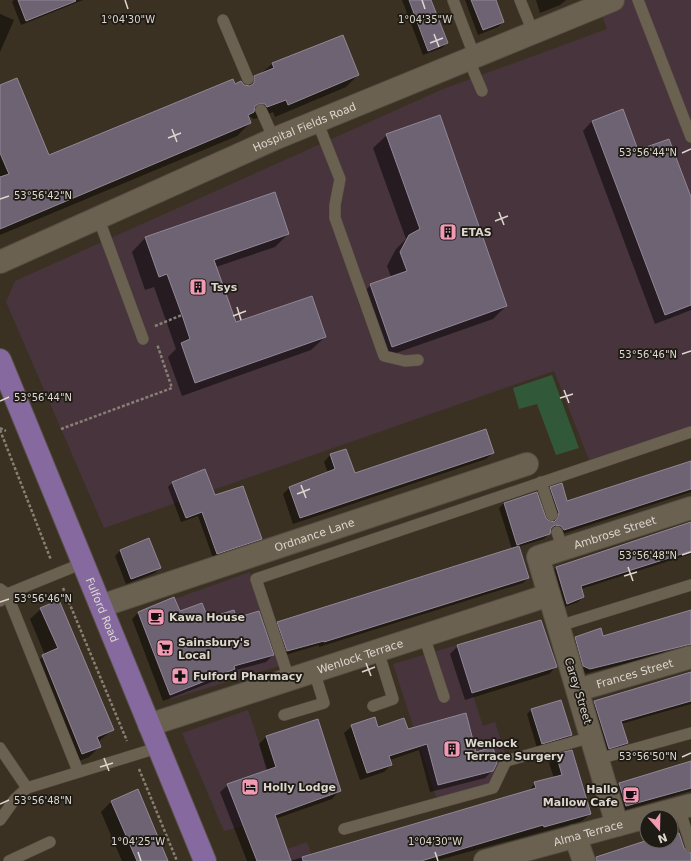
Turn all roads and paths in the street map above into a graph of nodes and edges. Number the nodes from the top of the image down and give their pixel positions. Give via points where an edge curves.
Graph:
1 (453, 0) edge
2 (520, 0) edge
3 (613, 0) edge
4 (638, 0) edge
5 (588, 5) edge
6 (223, 20) dead end
7 (533, 32) junction
8 (471, 57) junction
9 (248, 79) dead end
10 (482, 92) dead end
11 (261, 110) dead end
12 (687, 115) edge
13 (317, 121) junction
14 (691, 137) edge
15 (274, 139) junction
16 (98, 218) junction
17 (0, 262) edge
18 (182, 315) dead end
19 (152, 327) junction
20 (142, 335) joint
21 (0, 360) edge
22 (418, 360) dead end
23 (61, 429) dead end
24 (0, 430) edge
25 (691, 432) edge
26 (527, 464) dead end
27 (541, 482) junction
28 (691, 508) edge
29 (552, 515) dead end
30 (538, 557) joint
31 (83, 563) junction
32 (57, 573) junction
33 (691, 585) edge
34 (2, 595) edge
35 (549, 596) junction
36 (102, 606) junction
37 (558, 626) junction
38 (424, 636) junction
39 (378, 651) junction
40 (691, 657) edge
41 (314, 671) junction
42 (289, 679) junction
43 (578, 690) junction
44 (444, 697) dead end
45 (373, 706) dead end
46 (284, 715) dead end
47 (149, 725) junction
48 (691, 733) edge
49 (592, 737) junction
50 (0, 748) edge
51 (158, 748) junction
52 (133, 755) junction
53 (598, 759) junction
54 (78, 772) junction
55 (27, 788) junction
56 (685, 806) edge
57 (0, 820) edge
58 (617, 825) junction
59 (344, 829) dead end
60 (575, 836) junction
61 (50, 842) dead end
62 (691, 846) edge
63 (521, 856) edge
64 (9, 861) edge
65 (177, 861) edge
66 (205, 861) edge
67 (485, 861) edge
68 (584, 861) edge

1 - 8 lane
2 - 7 lane
3 - 5 street, Hospital Fields Road
4 - 12 lane
5 - 7 street, Hospital Fields Road
6 - 9 lane
7 - 8 street, Hospital Fields Road
8 - 10 lane
8 - 13 street, Hospital Fields Road
11 - 15 lane
12 - 14 lane
13 - 15 street, Hospital Fields Road
13 - 22 lane via 340,179 335,218 384,356 406,361
15 - 16 street, Hospital Fields Road
16 - 17 street, Hospital Fields Road
16 - 20 lane
18 - 19 path
19 - 20 path
19 - 23 path via 172,388
21 - 31 main road, Fulford Road
24 - 32 path
25 - 27 lane
26 - 36 street, Ordnance Lane
27 - 29 lane
27 - 42 lane via 256,579
28 - 30 street, Ambrose Street via 560,541
30 - 35 street, Carey Street
31 - 32 lane
31 - 36 main road, Fulford Road
32 - 34 lane
32 - 52 path
33 - 37 lane
34 - 54 lane
35 - 37 street, Carey Street
35 - 38 street, Wenlock Terrace
36 - 47 main road, Fulford Road
37 - 43 street, Carey Street
38 - 39 street, Wenlock Terrace
38 - 44 lane
39 - 41 street, Wenlock Terrace
39 - 45 lane via 393,699
40 - 43 street, Frances Street
41 - 42 street, Wenlock Terrace
41 - 46 lane via 324,703
42 - 47 street, Wenlock Terrace
43 - 49 street, Carey Street
47 - 51 main road, Fulford Road
48 - 53 lane
49 - 53 street, Carey Street
49 - 59 lane via 506,762 493,788
50 - 55 lane
51 - 52 lane
51 - 66 main road, Fulford Road
52 - 54 lane
52 - 65 path
53 - 58 street, Carey Street
54 - 55 lane
55 - 57 lane via 15,799
56 - 58 street, Alma Terrace
56 - 62 lane
58 - 60 street, Alma Terrace
60 - 63 street, Alma Terrace
60 - 68 street
61 - 64 lane
63 - 67 street, Alma Terrace

